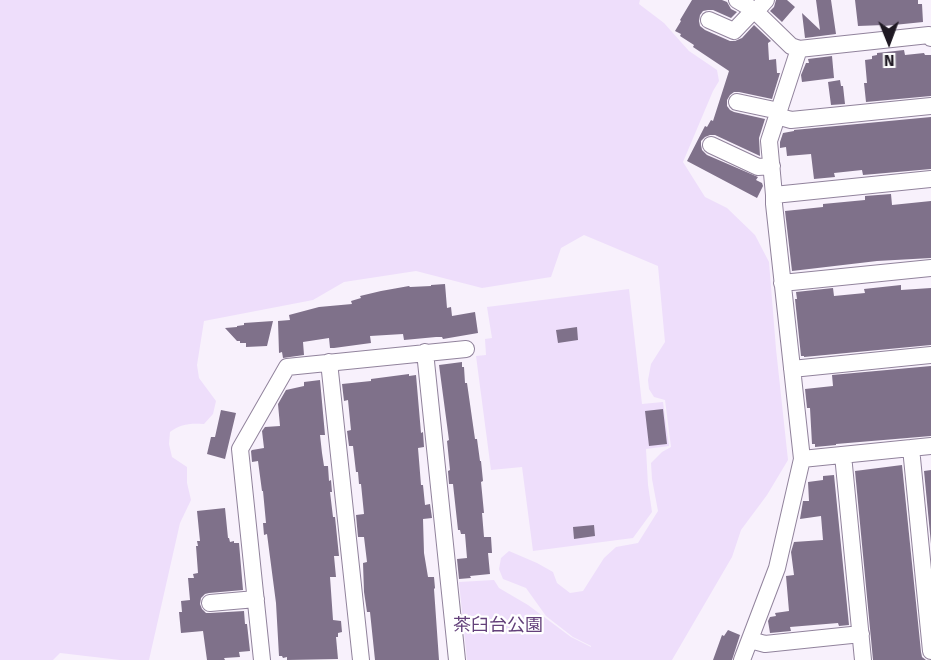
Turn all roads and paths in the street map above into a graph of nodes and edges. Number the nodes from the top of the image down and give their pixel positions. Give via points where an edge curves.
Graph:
1 (737, 0) edge
2 (759, 7) edge
3 (709, 20) dead end
4 (931, 38) edge
5 (799, 49) junction
6 (737, 102) dead end
7 (931, 106) edge
8 (778, 113) junction
9 (711, 145) dead end
10 (772, 166) junction
11 (931, 179) edge
12 (774, 195) junction
13 (931, 268) edge
14 (782, 283) junction
15 (465, 349) dead end
16 (425, 352) junction
17 (931, 355) edge
18 (329, 362) junction
19 (792, 369) junction
20 (931, 446) edge
21 (911, 448) junction
22 (843, 455) junction
23 (802, 459) junction
24 (256, 599) junction
25 (210, 603) dead end
26 (861, 634) junction
27 (750, 640) junction
28 (931, 651) edge
29 (262, 660) edge
30 (361, 660) edge
31 (457, 660) edge
32 (742, 660) edge
33 (863, 660) edge

1 - 2 street
2 - 3 street via 739,36
2 - 5 street
4 - 5 street via 929,35
5 - 8 street
6 - 8 street
7 - 8 street via 791,120
8 - 10 street via 769,141
9 - 10 street via 758,167
10 - 12 street
11 - 12 street
12 - 14 street
13 - 14 street
14 - 19 street
15 - 16 street
16 - 18 street
16 - 31 street
17 - 19 street
18 - 24 street via 287,367 240,449
18 - 30 street
19 - 23 street
20 - 21 street
21 - 22 street
21 - 28 street
22 - 23 street
22 - 26 street
23 - 27 street via 777,568
24 - 25 street
24 - 29 street
26 - 27 street via 765,644
26 - 33 street
27 - 32 street

